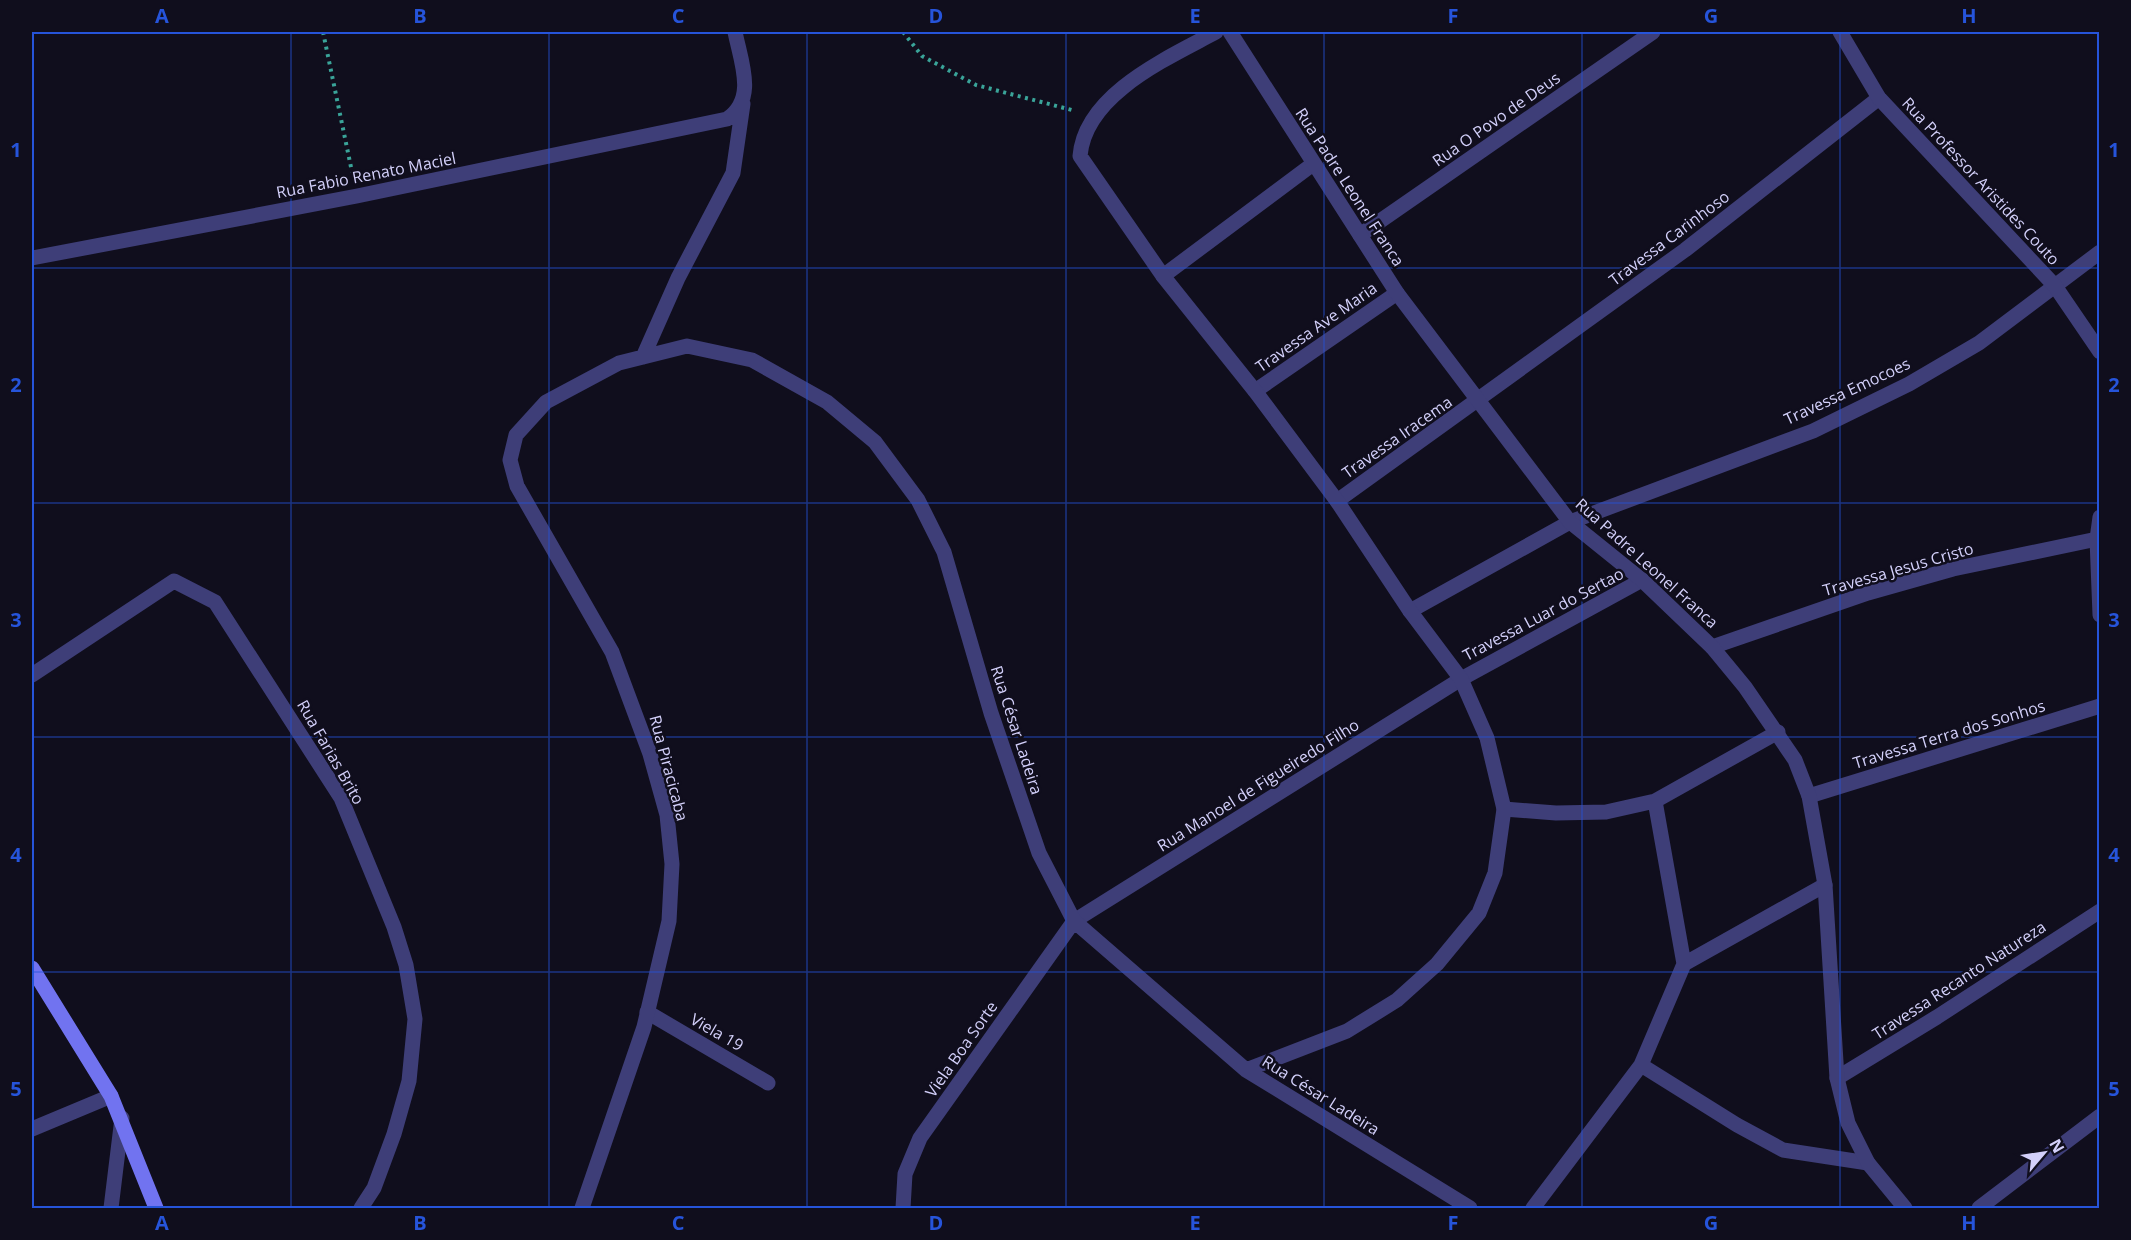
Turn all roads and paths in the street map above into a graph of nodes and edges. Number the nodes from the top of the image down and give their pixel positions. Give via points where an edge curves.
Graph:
1 (323, 32) edge
2 (735, 32) edge
3 (903, 32) edge
4 (1216, 32) edge
5 (1230, 32) edge
6 (1653, 32) edge
7 (1840, 32) edge
8 (1879, 98) junction
9 (743, 104) junction
10 (1095, 116) junction
11 (1313, 164) junction
12 (357, 196) junction
13 (1360, 235) junction
14 (2100, 252) edge
15 (32, 258) edge
16 (1162, 276) junction
17 (2055, 286) junction
18 (1397, 293) junction
19 (2100, 352) edge
20 (643, 357) junction
21 (1255, 391) junction
22 (546, 402) joint
23 (1478, 402) junction
24 (1337, 501) junction
25 (2100, 517) edge
26 (1570, 522) junction
27 (2097, 539) junction
28 (1642, 580) junction
29 (1410, 611) junction
30 (2100, 615) edge
31 (1712, 647) junction
32 (32, 675) edge
33 (1461, 679) junction
34 (2100, 706) edge
35 (1778, 732) junction
36 (1809, 796) junction
37 (1655, 801) junction
38 (1504, 809) junction
39 (1824, 885) junction
40 (2100, 911) edge
41 (1074, 921) junction
42 (1684, 964) junction
43 (32, 969) edge
44 (647, 1012) junction
45 (1641, 1065) junction
46 (1246, 1070) junction
47 (1837, 1078) junction
48 (768, 1083) dead end
49 (111, 1096) junction
50 (2100, 1116) edge
51 (122, 1118) junction
52 (32, 1129) edge
53 (1868, 1163) junction
54 (111, 1209) edge
55 (156, 1209) edge
56 (361, 1209) edge
57 (582, 1209) edge
58 (903, 1209) edge
59 (1470, 1209) edge
60 (1533, 1209) edge
61 (1905, 1209) edge
62 (1979, 1209) edge

1 - 12 path
2 - 9 street via 743,72
3 - 10 path via 922,56 976,85
4 - 10 street via 1127,83
5 - 11 street, Rua Padre Leonel Franca
6 - 13 street, Rua O Povo de Deus
7 - 8 street, Rua Professor Aristides Couto
8 - 17 street, Rua Professor Aristides Couto
8 - 23 street, Travessa Carinhoso via 1685,250
9 - 12 street, Rua Fabio Renato Maciel via 727,119 707,125
9 - 20 street via 733,173 678,278
10 - 16 street via 1082,138 1080,156
11 - 13 street, Rua Padre Leonel Franca
11 - 16 street
12 - 15 street, Rua Fabio Renato Maciel
13 - 18 street, Rua Padre Leonel Franca
14 - 17 street, Travessa Emocoes
16 - 21 street
17 - 19 street, Rua Professor Aristides Couto
17 - 26 street, Travessa Emocoes via 1980,342 1909,384 1813,431
18 - 21 street, Travessa Ave Maria
18 - 23 street, Rua Padre Leonel Franca
20 - 22 street, Rua César Ladeira via 619,363
20 - 41 street, Rua César Ladeira via 687,346 752,360 827,402 881,450 918,500 944,552 991,713 1039,853
21 - 24 street
22 - 44 street, Rua Piracicaba via 516,435 510,460 517,486 612,652 650,754 667,815 672,864 669,921
23 - 24 street, Travessa Iracema
23 - 26 street, Rua Padre Leonel Franca
24 - 29 street
25 - 27 street
26 - 28 street, Rua Padre Leonel Franca
26 - 29 street, Travessa Emocoes
27 - 30 street
27 - 31 street, Travessa Jesus Cristo via 1953,568
28 - 31 street, Rua Padre Leonel Franca
28 - 33 street, Travessa Luar do Sertao
29 - 33 street
31 - 35 street, Rua Padre Leonel Franca
32 - 56 street, Rua Farias Brito via 174,581 215,602 341,798 394,927 406,965 415,1019 409,1081 394,1134 374,1188
33 - 38 street via 1487,738
33 - 41 street, Rua Manoel de Figueiredo Filho
34 - 36 street, Travessa Terra dos Sonhos
35 - 36 street, Rua Padre Leonel Franca via 1795,760
35 - 37 street
36 - 39 street, Rua Padre Leonel Franca
37 - 38 street via 1606,812
37 - 42 street
38 - 46 street via 1495,873 1479,913 1437,964 1397,1000 1347,1031
39 - 42 street
39 - 47 street, Rua Padre Leonel Franca
40 - 47 street, Travessa Recanto Natureza
41 - 46 street, Rua César Ladeira
41 - 58 street, Viela Boa Sorte via 920,1138 905,1173
42 - 45 street
43 - 49 main road
44 - 48 street, Viela 19
44 - 57 street, Rua Piracicaba
45 - 53 street via 1783,1150
45 - 60 street
46 - 59 street, Rua César Ladeira
47 - 53 street, Rua Padre Leonel Franca via 1848,1123
49 - 51 main road
49 - 52 street
50 - 62 street
51 - 54 street
51 - 55 main road
53 - 61 street, Rua Padre Leonel Franca

